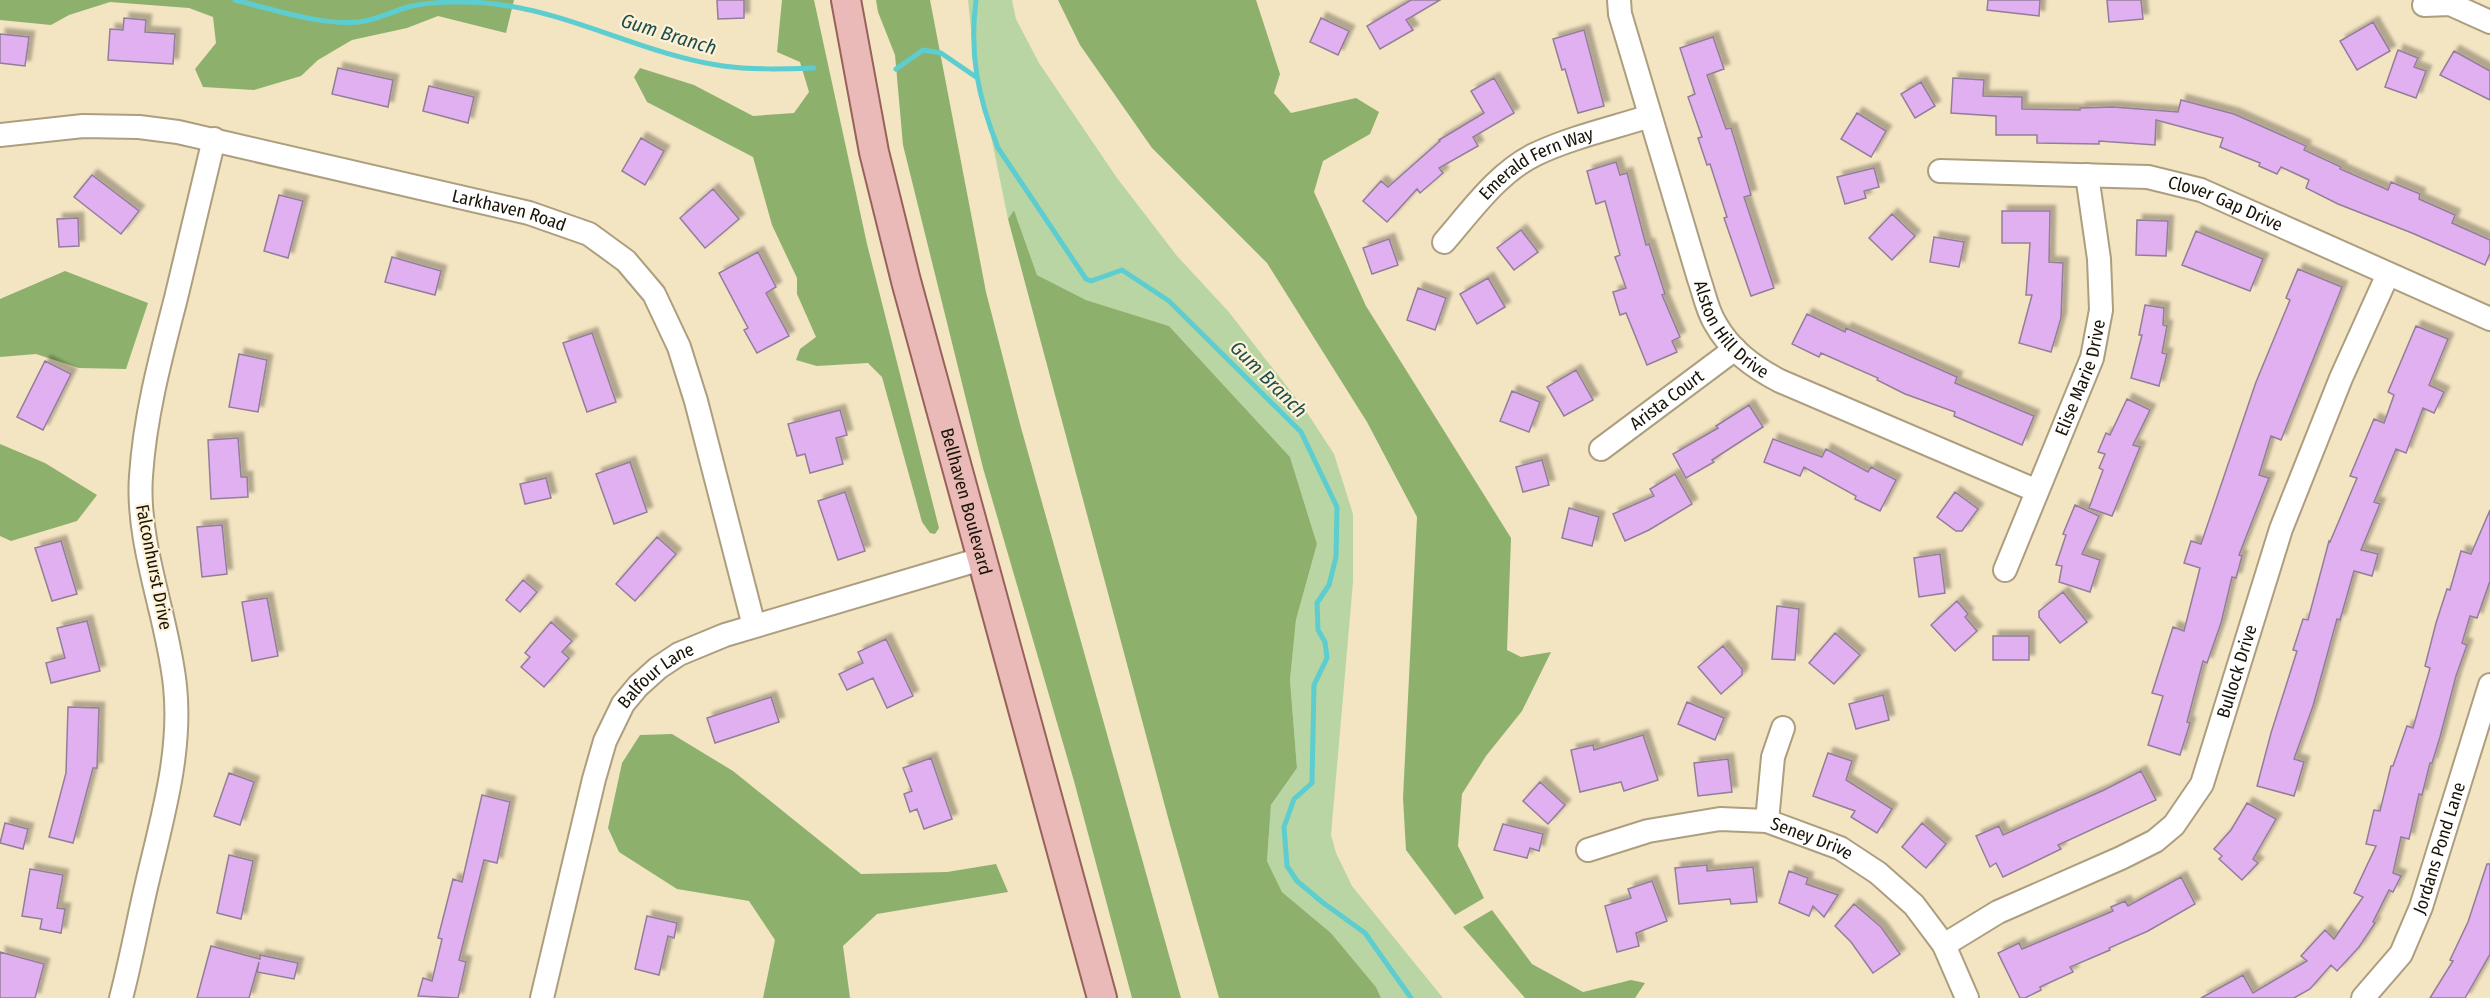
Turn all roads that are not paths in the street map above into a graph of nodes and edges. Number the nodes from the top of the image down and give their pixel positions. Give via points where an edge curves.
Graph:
1 (846, 0) edge
2 (1619, 0) edge
3 (2424, 5) dead end
4 (2490, 22) edge
5 (1650, 116) junction
6 (0, 135) edge
7 (214, 139) junction
8 (1940, 171) dead end
9 (2087, 175) junction
10 (1444, 242) dead end
11 (2388, 274) junction
12 (2490, 319) edge
13 (1735, 349) junction
14 (1600, 449) dead end
15 (2037, 491) junction
16 (981, 559) junction
17 (2005, 570) dead end
18 (754, 626) junction
19 (2490, 685) edge
20 (1783, 728) dead end
21 (1767, 821) junction
22 (1588, 850) dead end
23 (1944, 945) junction
24 (121, 998) edge
25 (542, 998) edge
26 (1102, 998) edge
27 (1967, 998) edge
28 (2363, 998) edge

1 - 16 main road, Bellhaven Boulevard via 874,152
2 - 5 street, Alston Hill Drive
3 - 4 street via 2450,4
5 - 10 street, Emerald Fern Way via 1536,154 1484,196
5 - 13 street, Alston Hill Drive via 1714,322
6 - 7 street, Larkhaven Road via 83,126 139,127
7 - 18 street, Larkhaven Road via 529,213 589,234 626,261 654,294 679,346
7 - 24 street, Falconhurst Drive via 144,443 141,506 167,633 176,725 159,833
8 - 9 street, Clover Gap Drive
9 - 11 street, Clover Gap Drive via 2148,177 2201,190
9 - 15 street, Elise Marie Drive via 2099,259 2101,310 2092,358
11 - 12 street, Clover Gap Drive
11 - 23 street, Bullock Drive via 2341,378 2282,529 2202,784 2189,805 2155,841 1998,912
13 - 14 street, Arista Court
13 - 15 street, Alston Hill Drive via 1753,367 1780,381
15 - 17 street, Elise Marie Drive
16 - 18 street, Balfour Lane
16 - 26 main road, Bellhaven Boulevard
18 - 25 street, Balfour Lane via 694,646 672,658 623,704 594,779
19 - 28 street, Jordans Pond Lane via 2421,907 2401,954
20 - 21 street via 1773,756
21 - 22 street, Seney Drive via 1720,819 1648,831
21 - 23 street, Seney Drive via 1840,848 1878,873 1914,905
23 - 27 street, Seney Drive

